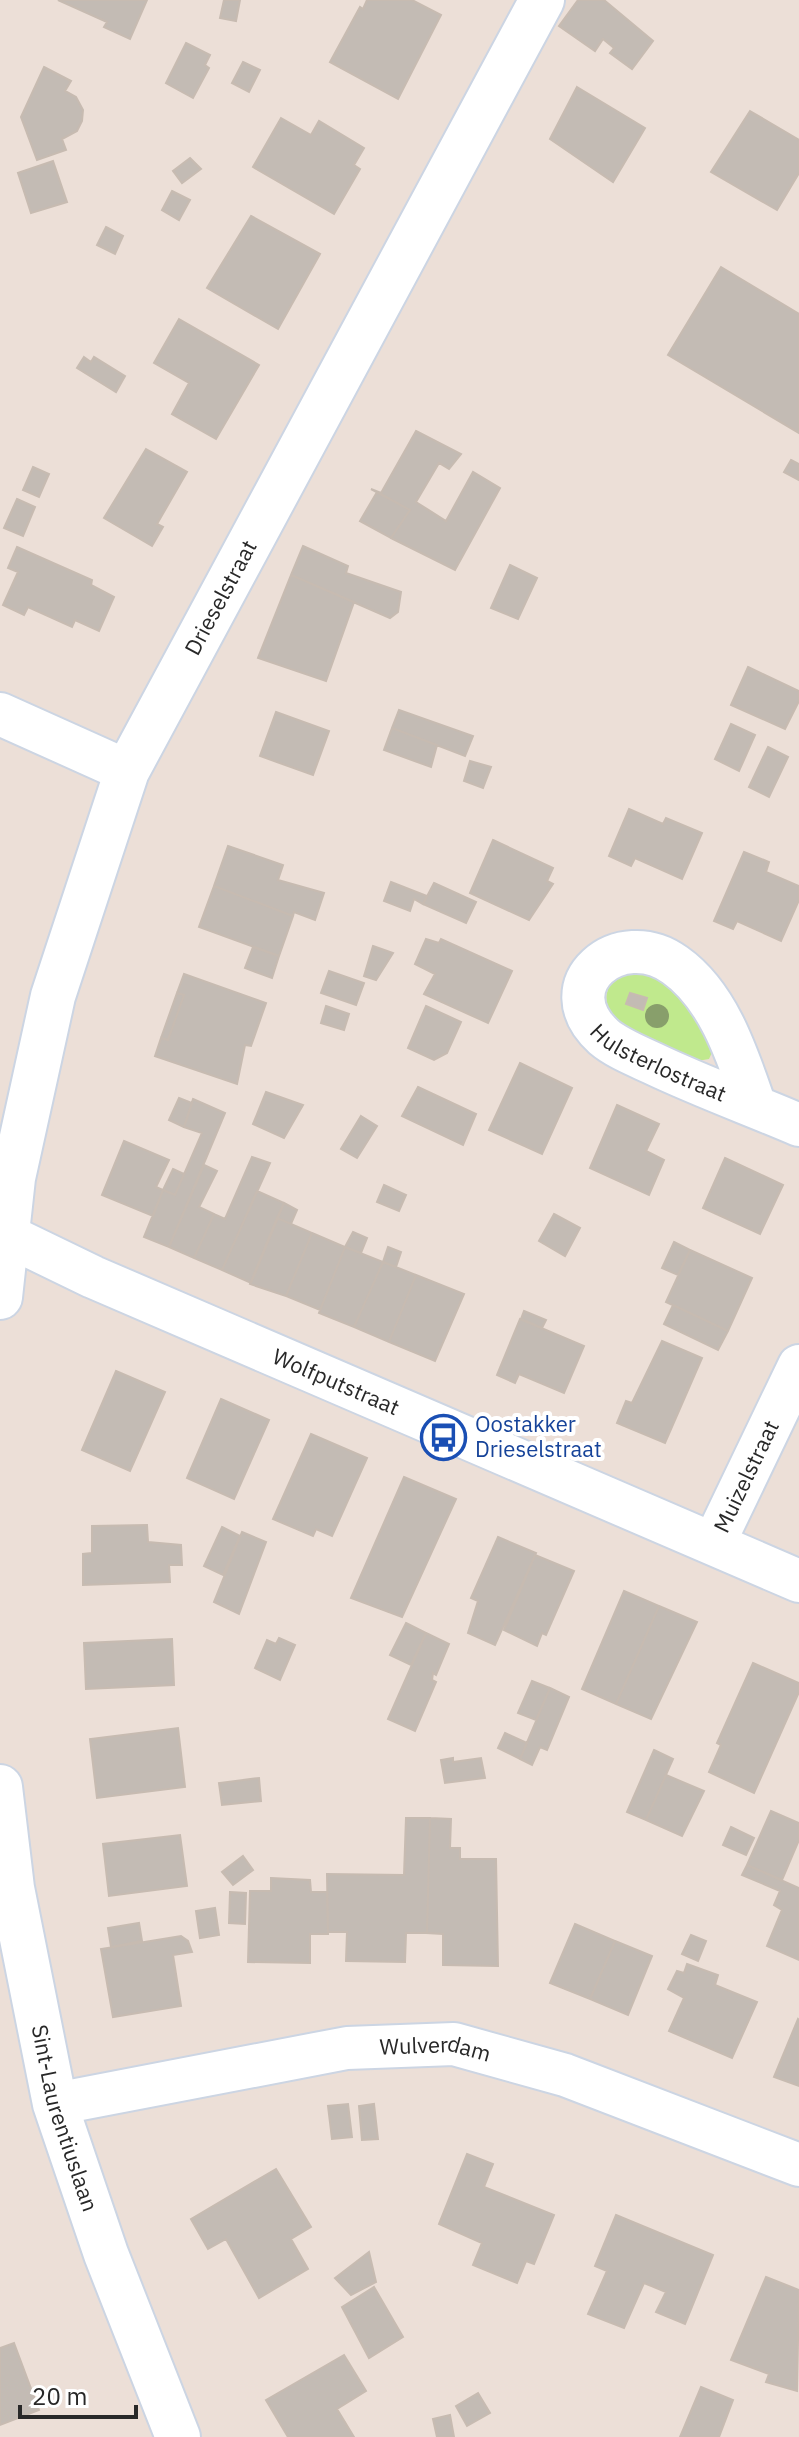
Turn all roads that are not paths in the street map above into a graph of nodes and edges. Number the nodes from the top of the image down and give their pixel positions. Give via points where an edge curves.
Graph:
1 (542, 0) edge
2 (0, 714) edge
3 (127, 771) junction
4 (755, 1106) dead end
5 (799, 1125) edge
6 (4, 1233) edge
7 (0, 1297) edge
8 (799, 1366) edge
9 (714, 1543) junction
10 (799, 1581) edge
11 (0, 1787) edge
12 (55, 2104) junction
13 (799, 2165) edge
14 (178, 2437) edge

1 - 3 street, Drieselstraat
2 - 3 street
3 - 6 street, Drieselstraat via 53,996
4 - 5 street, Hulsterlostraat
6 - 7 street
6 - 9 street, Wolfputstraat via 93,1277
8 - 9 street, Muizelstraat
9 - 10 street, Wolfputstraat
11 - 12 street, Sint-Laurentiuslaan via 12,1888
12 - 13 street, Wulverdam via 347,2048 454,2044 565,2075
12 - 14 street, Sint-Laurentiuslaan via 106,2254

